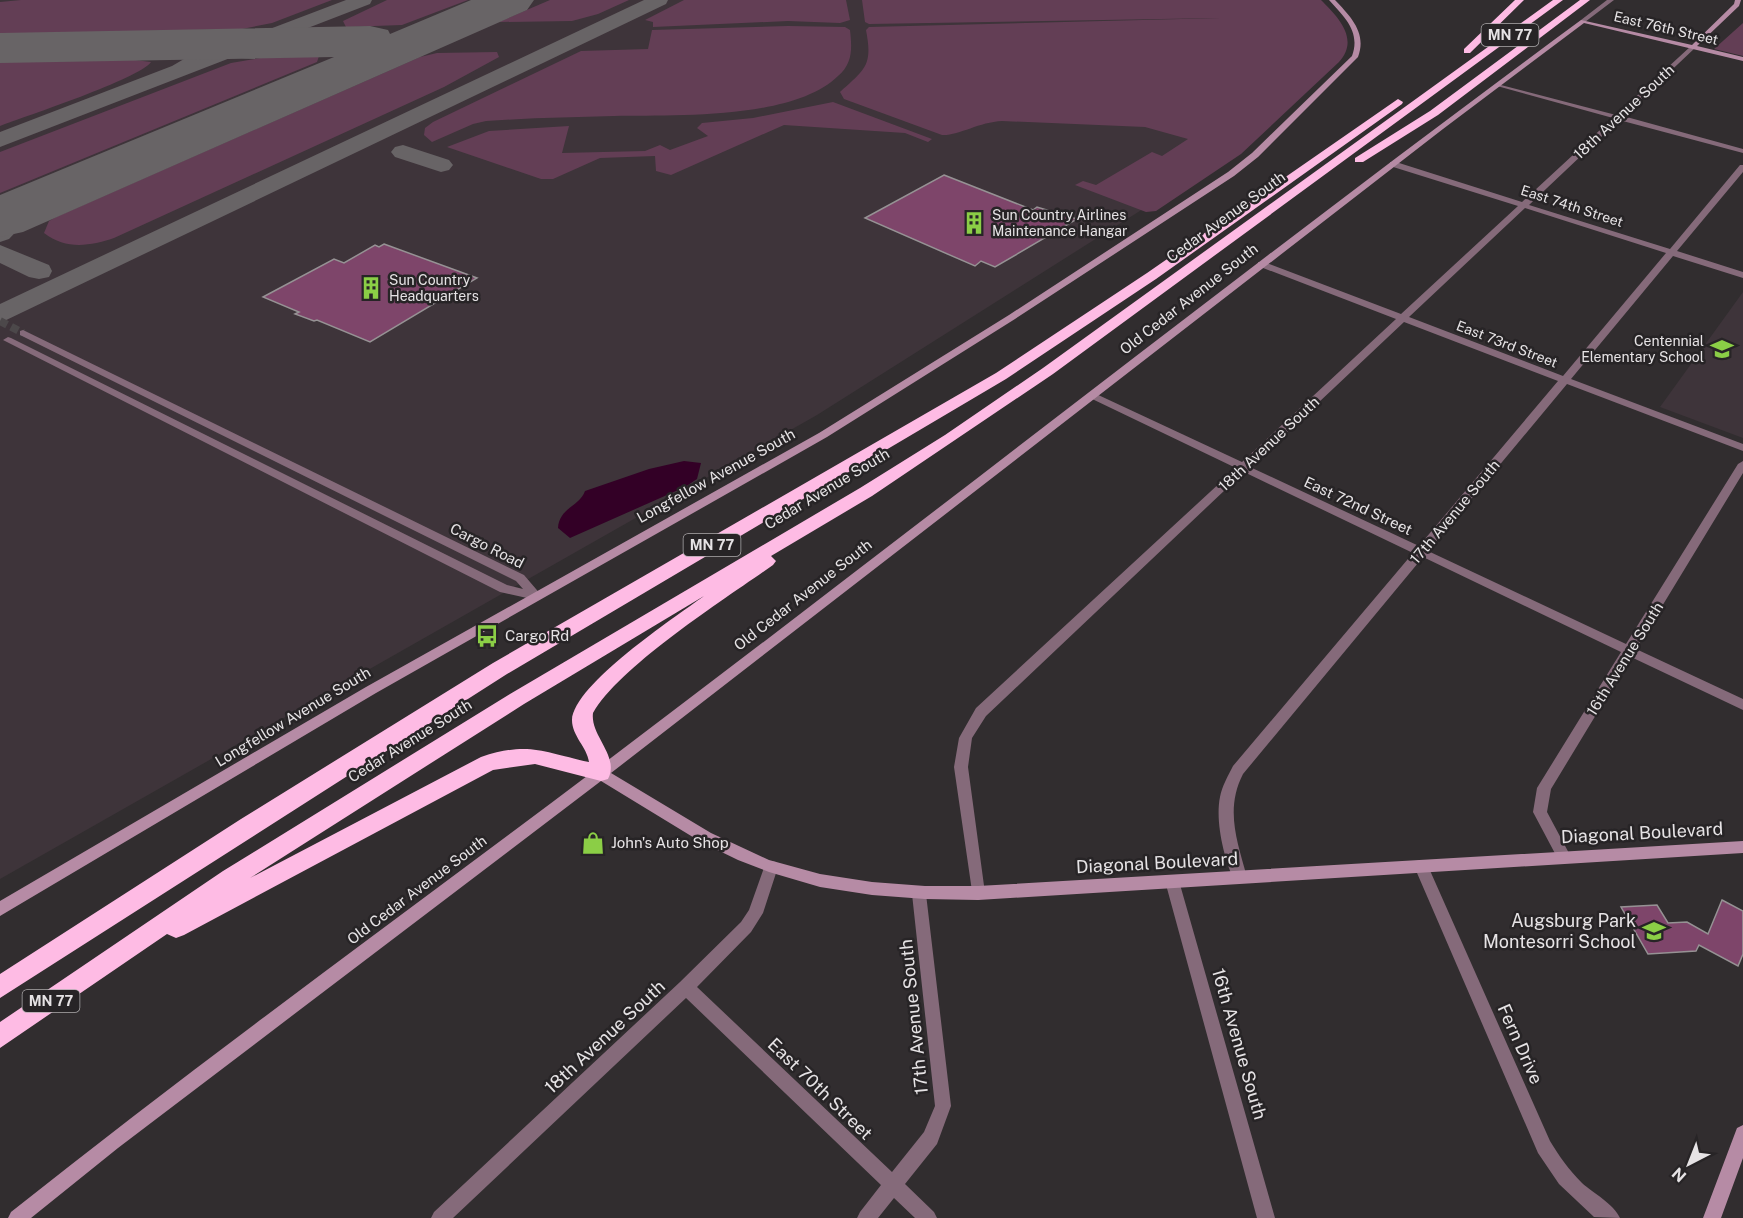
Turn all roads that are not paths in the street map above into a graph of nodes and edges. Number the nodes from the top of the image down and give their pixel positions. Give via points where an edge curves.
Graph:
1 (1332, 0) edge
2 (1520, 0) edge
3 (1541, 0) edge
4 (1559, 0) edge
5 (1576, 0) edge
6 (1586, 0) edge
7 (1594, 0) edge
8 (1611, 0) edge
9 (1738, 0) edge
10 (1743, 9) edge
11 (1564, 18) junction
12 (1583, 21) junction
13 (1693, 47) junction
14 (1743, 59) edge
15 (1462, 70) junction
16 (1499, 85) junction
17 (1416, 90) dead end
18 (1618, 118) junction
19 (1743, 151) edge
20 (1393, 164) junction
21 (1743, 167) edge
22 (1304, 187) junction
23 (1525, 206) junction
24 (1672, 252) junction
25 (1261, 264) junction
26 (1743, 275) edge
27 (1402, 319) junction
28 (23, 333) tunnel mouth
29 (8, 340) dead end
30 (1565, 381) junction
31 (1091, 395) junction
32 (1743, 448) edge
33 (1743, 464) edge
34 (1243, 468) junction
35 (866, 492) junction
36 (1420, 552) junction
37 (536, 596) junction
38 (1630, 652) junction
39 (1743, 705) edge
40 (601, 773) junction
41 (1743, 847) edge
42 (1564, 857) junction
43 (1421, 866) junction
44 (771, 867) junction
45 (1240, 877) junction
46 (1172, 881) junction
47 (978, 893) junction
48 (919, 894) junction
49 (0, 909) edge
50 (102, 966) junction
51 (0, 987) edge
52 (686, 987) junction
53 (0, 1036) edge
54 (1743, 1135) edge
55 (893, 1185) junction
56 (17, 1218) edge
57 (440, 1218) edge
58 (866, 1218) edge
59 (928, 1218) edge
60 (1266, 1218) edge
61 (1611, 1218) edge
62 (1712, 1218) edge

1 - 37 street, Longfellow Avenue South via 1356,29 1359,46 1355,57 1246,163 823,435
2 - 3 highway, MN 77 via 1463,54
4 - 15 highway, Cedar Avenue South / MN 77
5 - 15 highway
6 - 11 highway
7 - 11 highway
8 - 12 street, Old Cedar Avenue South
9 - 13 street
10 - 13 street via 1703,45
11 - 22 highway via 1434,113 1334,175
12 - 13 street, East 76th Street
12 - 16 street, Old Cedar Avenue South
13 - 14 street, East 76th Street
13 - 18 street, 18th Avenue South
15 - 22 highway, Cedar Avenue South / MN 77
16 - 18 street
16 - 20 street, Old Cedar Avenue South
17 - 51 highway, Cedar Avenue South / MN 77 via 1119,299 1002,375 826,482 669,568 412,724
18 - 19 street
18 - 23 street, 18th Avenue South
20 - 23 street, East 74th Street
20 - 25 street, Old Cedar Avenue South
21 - 24 street, 17th Avenue South
22 - 35 highway, Cedar Avenue South / MN 77 via 1048,371
23 - 24 street, East 74th Street
23 - 27 street, 18th Avenue South
24 - 26 street, East 74th Street
24 - 30 street, 17th Avenue South
25 - 27 street, East 73rd Street
25 - 31 street, Old Cedar Avenue South
27 - 30 street, East 73rd Street
27 - 34 street, 18th Avenue South
28 - 37 street, Cargo Road via 520,578
29 - 37 street, Cargo Road via 504,589
30 - 32 street, East 73rd Street
30 - 36 street, 17th Avenue South
31 - 34 street, East 72nd Street
31 - 40 street, Old Cedar Avenue South
33 - 38 street, 16th Avenue South
34 - 36 street, East 72nd Street
34 - 47 street, 18th Avenue South via 981,712 969,728 961,746 961,767
35 - 40 highway via 708,604 593,693 582,714 582,726 597,750
35 - 50 highway, Cedar Avenue South / MN 77 via 517,699 231,878
36 - 38 street, East 72nd Street
36 - 45 street, 17th Avenue South via 1228,786 1224,806 1226,827
37 - 49 street, Longfellow Avenue South
38 - 39 street, East 72nd Street
38 - 42 street, 16th Avenue South via 1542,794 1540,812
40 - 44 street, Diagonal Boulevard via 714,843
40 - 50 highway via 573,768 553,757 536,754 514,755 488,763
40 - 56 street, Old Cedar Avenue South
41 - 42 street, Diagonal Boulevard
42 - 43 street, Diagonal Boulevard
43 - 45 street, Diagonal Boulevard
43 - 61 street, Fern Drive via 1544,1147 1558,1171 1578,1193
44 - 48 street, Diagonal Boulevard via 864,888
44 - 52 street, 18th Avenue South via 746,927
45 - 46 street, Diagonal Boulevard
46 - 47 street, Diagonal Boulevard
46 - 60 street, 16th Avenue South
47 - 48 street, Diagonal Boulevard
48 - 55 street, 17th Avenue South via 944,1106 931,1138
50 - 53 highway, Cedar Avenue South / MN 77
52 - 55 street, East 70th Street
52 - 57 street, 18th Avenue South
54 - 62 street
55 - 58 street, 17th Avenue South
55 - 59 street, East 70th Street

